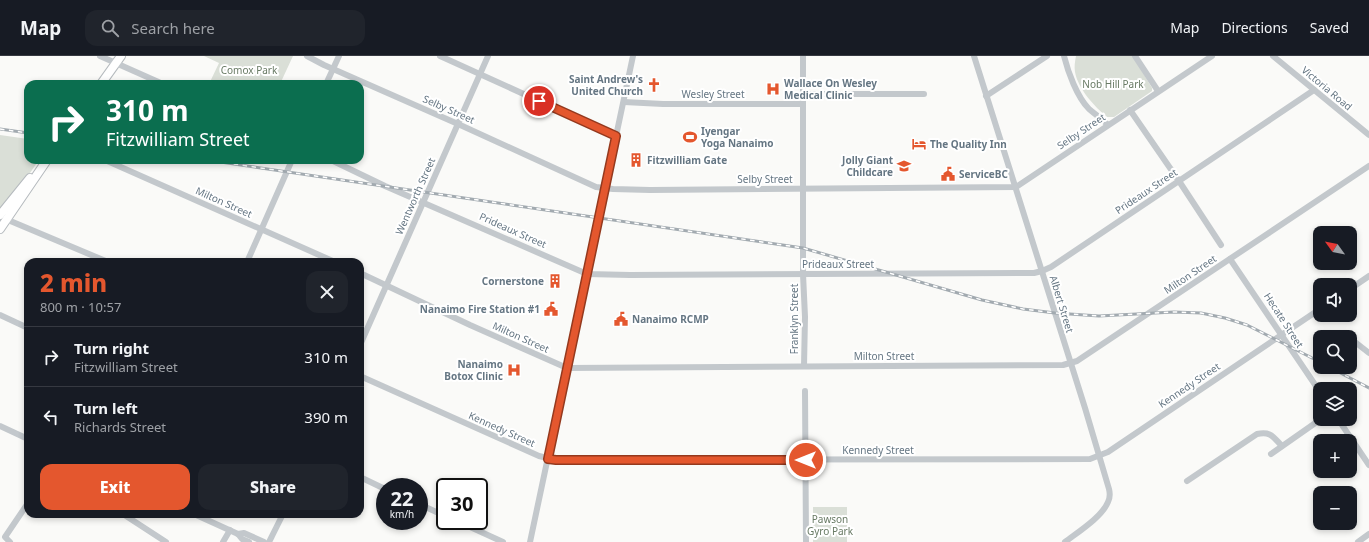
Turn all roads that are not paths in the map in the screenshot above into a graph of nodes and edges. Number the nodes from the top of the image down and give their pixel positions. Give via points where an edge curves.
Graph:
1 (100, 56) edge
2 (307, 56) edge
3 (338, 56) edge
4 (440, 56) edge
5 (488, 56) edge
6 (633, 56) edge
7 (803, 56) edge
8 (974, 56) edge
9 (1047, 56) edge
10 (1064, 56) edge
11 (1135, 56) edge
12 (1212, 56) edge
13 (1275, 57) edge
14 (118, 59) edge
15 (333, 69) junction
16 (480, 74) junction
17 (103, 80) edge
18 (156, 80) edge
19 (328, 80) edge
20 (358, 80) edge
21 (364, 83) edge
22 (1314, 90) junction
23 (1158, 92) junction
24 (803, 94) junction
25 (924, 94) dead end
26 (986, 96) junction
27 (624, 102) junction
28 (803, 104) junction
29 (1130, 110) junction
30 (458, 124) junction
31 (1108, 126) junction
32 (1369, 135) edge
33 (616, 136) junction
34 (41, 164) edge
35 (45, 164) edge
36 (114, 164) edge
37 (290, 164) edge
38 (340, 164) edge
39 (1369, 166) edge
40 (1179, 181) junction
41 (1016, 187) junction
42 (605, 189) junction
43 (803, 189) junction
44 (423, 203) junction
45 (0, 214) edge
46 (8, 220) junction
47 (0, 229) edge
48 (261, 229) junction
49 (1221, 245) dead end
50 (98, 258) edge
51 (249, 258) edge
52 (326, 258) edge
53 (1230, 259) junction
54 (1042, 272) junction
55 (587, 274) junction
56 (803, 274) junction
57 (364, 275) edge
58 (1369, 276) edge
59 (1357, 284) edge
60 (386, 285) junction
61 (1313, 314) edge
62 (0, 315) edge
63 (24, 326) edge
64 (1282, 335) junction
65 (364, 336) edge
66 (1357, 344) edge
67 (1369, 353) edge
68 (1070, 363) junction
69 (804, 366) junction
70 (567, 368) junction
71 (364, 378) edge
72 (1313, 382) edge
73 (805, 391) dead end
74 (1313, 425) edge
75 (0, 426) edge
76 (1343, 426) edge
77 (24, 436) edge
78 (1282, 446) junction
79 (1271, 454) dead end
80 (1099, 457) junction
81 (548, 459) junction
82 (806, 460) junction
83 (1369, 465) edge
84 (364, 479) edge
85 (1188, 480) dead end
86 (376, 485) edge
87 (24, 509) edge
88 (129, 518) edge
89 (203, 518) edge
90 (281, 518) edge
91 (230, 530) junction
92 (477, 530) edge
93 (238, 534) junction
94 (1369, 534) edge
95 (10, 542) edge
96 (166, 542) edge
97 (223, 542) edge
98 (249, 542) edge
99 (264, 542) edge
100 (269, 542) edge
101 (503, 542) edge
102 (530, 542) edge
103 (806, 542) edge
104 (1065, 542) edge
105 (1358, 542) edge

1 - 14 street
2 - 15 street, Selby Street
3 - 15 street
4 - 16 street
5 - 16 street, Wentworth Street
6 - 27 street
7 - 24 street, Franklyn Street
8 - 26 street, Albert Street
9 - 26 street
10 - 31 street via 1070,78 1085,104
11 - 23 street
12 - 23 street, Selby Street
13 - 22 street, Victoria Road
14 - 17 main road
14 - 18 street
15 - 19 street
15 - 20 street, Selby Street
16 - 30 street, Wentworth Street
16 - 33 street
21 - 30 street, Selby Street
22 - 32 street, Victoria Road
22 - 40 street, Prideaux Street
23 - 29 street, Selby Street
24 - 25 street
24 - 28 street, Franklyn Street
26 - 41 street, Albert Street
27 - 28 street, Wesley Street
27 - 33 street
28 - 43 street, Franklyn Street
29 - 31 street, Selby Street
29 - 40 street
30 - 42 street, Selby Street
30 - 44 street, Wentworth Street
31 - 41 street, Selby Street
33 - 42 street
34 - 45 main road
35 - 46 main road
36 - 48 street, Milton Street
37 - 48 street
38 - 44 street, Prideaux Street
39 - 53 street, Milton Street
40 - 49 street
40 - 54 street, Prideaux Street
41 - 43 street, Selby Street
41 - 54 street, Albert Street
42 - 43 street, Selby Street
42 - 55 street
43 - 56 street, Franklyn Street
44 - 55 street, Prideaux Street
44 - 60 street, Wentworth Street
45 - 46 street
46 - 47 main road
46 - 50 street
48 - 51 street
48 - 52 street, Milton Street
53 - 64 street, Hecate Street
53 - 68 street, Milton Street via 1077,361
54 - 56 street, Prideaux Street
54 - 68 street, Albert Street
55 - 56 street, Prideaux Street
55 - 70 street
56 - 69 street, Franklyn Street
57 - 60 street, Milton Street
58 - 59 street
60 - 65 street, Wentworth Street
60 - 70 street, Milton Street
61 - 64 street, Kennedy Street
62 - 63 street
64 - 72 street, Hecate Street
64 - 80 street, Kennedy Street
66 - 67 street
68 - 69 street, Milton Street
68 - 80 street, Albert Street
69 - 70 street, Milton Street
70 - 81 street
71 - 81 street, Kennedy Street
73 - 82 street
74 - 78 street
75 - 77 street
76 - 83 street
78 - 79 street
78 - 85 street via 1271,434 1257,434
80 - 82 street, Kennedy Street
80 - 104 street, Albert Street via 1109,489 1108,503 1098,515
81 - 82 street, Kennedy Street
81 - 102 street
82 - 103 street
84 - 86 street
87 - 95 street via 5,537
88 - 96 street
89 - 91 street
90 - 100 street
91 - 93 street
91 - 97 street
92 - 101 street
93 - 98 street
93 - 99 street via 244,533
94 - 105 street

